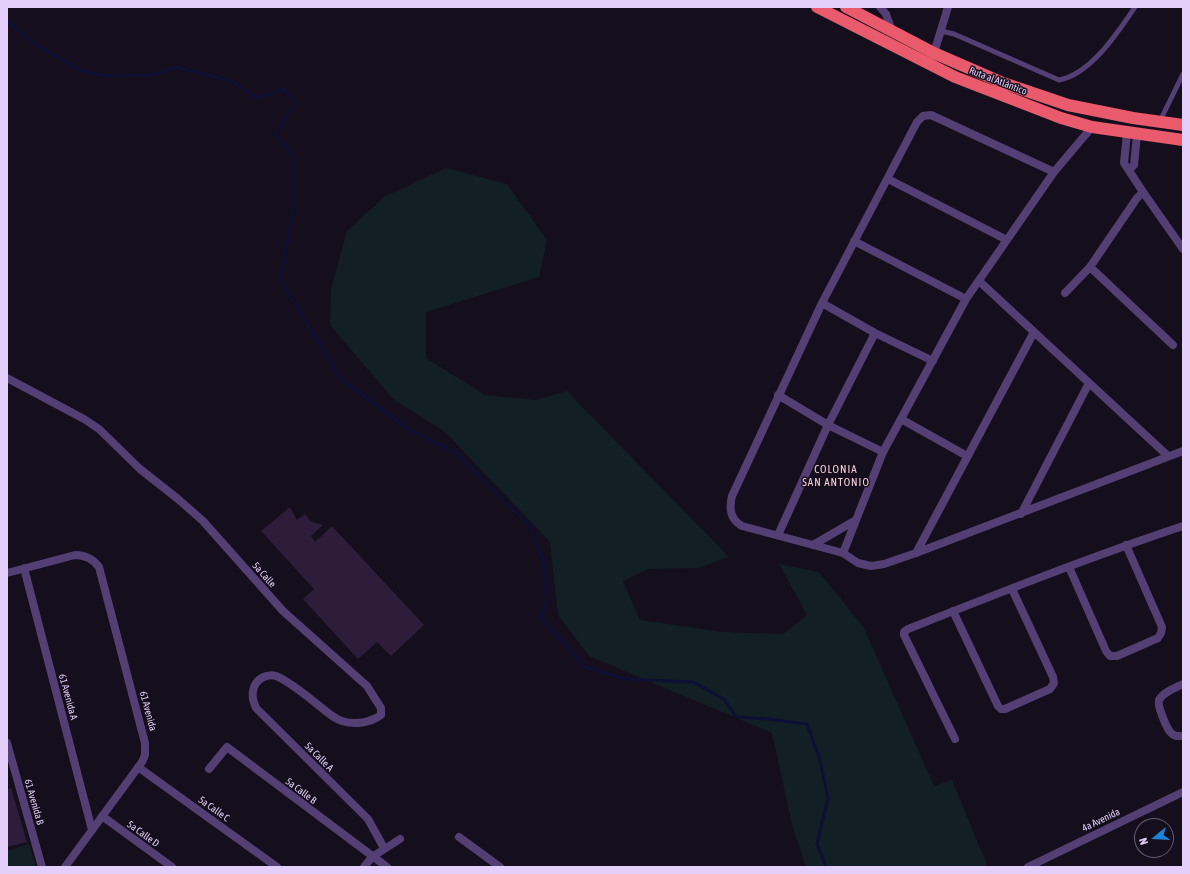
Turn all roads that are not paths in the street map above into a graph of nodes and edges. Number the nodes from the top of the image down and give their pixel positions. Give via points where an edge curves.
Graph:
1 (816, 7) edge
2 (846, 7) edge
3 (880, 7) edge
4 (948, 7) edge
5 (1135, 7) edge
6 (892, 30) junction
7 (941, 31) junction
8 (934, 53) junction
9 (1183, 74) edge
10 (1160, 122) junction
11 (1183, 125) edge
12 (1092, 127) junction
13 (1132, 133) junction
14 (1183, 140) edge
15 (1054, 172) junction
16 (888, 179) junction
17 (1143, 192) junction
18 (1007, 240) junction
19 (854, 241) junction
20 (1183, 249) edge
21 (1090, 267) junction
22 (979, 281) junction
23 (1065, 293) dead end
24 (966, 299) junction
25 (822, 303) junction
26 (1034, 332) junction
27 (875, 333) junction
28 (1173, 345) dead end
29 (932, 361) junction
30 (7, 378) edge
31 (1089, 383) junction
32 (778, 395) junction
33 (902, 419) junction
34 (828, 425) junction
35 (1183, 451) edge
36 (883, 452) junction
37 (967, 456) junction
38 (1168, 456) junction
39 (1021, 514) junction
40 (856, 520) junction
41 (1183, 526) edge
42 (778, 535) junction
43 (813, 545) junction
44 (1126, 545) junction
45 (843, 553) junction
46 (916, 553) junction
47 (1069, 567) junction
48 (24, 568) junction
49 (7, 573) edge
50 (1012, 589) junction
51 (953, 611) junction
52 (259, 680) joint
53 (1183, 684) edge
54 (1180, 736) edge
55 (955, 739) dead end
56 (7, 743) edge
57 (138, 767) junction
58 (209, 769) dead end
59 (1183, 792) edge
60 (102, 816) junction
61 (92, 830) junction
62 (459, 837) dead end
63 (400, 839) dead end
64 (384, 848) junction
65 (372, 857) junction
66 (42, 867) edge
67 (65, 867) edge
68 (172, 867) edge
69 (277, 867) edge
70 (364, 867) edge
71 (387, 867) edge
72 (500, 867) edge
73 (1028, 867) edge

1 - 12 highway, Ruta al Atlántico via 955,77 1061,118
2 - 6 highway, Ruta al Atlántico
3 - 6 street via 886,14
4 - 7 street
5 - 7 lane via 1109,44 1083,69 1066,79 1059,80 954,34
6 - 8 highway, Ruta al Atlántico
7 - 8 street
8 - 10 highway, Ruta al Atlántico via 1003,83 1068,105
9 - 10 lane
10 - 11 highway, Ruta al Atlántico
12 - 13 highway, Ruta al Atlántico
12 - 15 street
13 - 14 highway, Ruta al Atlántico
13 - 17 street via 1124,163
15 - 16 street via 931,115 923,116 917,122
15 - 18 street
16 - 18 street
16 - 19 street
17 - 20 street
17 - 21 street
18 - 22 street
19 - 24 street
19 - 25 street
21 - 23 street
21 - 28 street
22 - 24 street
22 - 26 street
24 - 29 street
25 - 27 street
25 - 32 street
26 - 31 street
26 - 37 street
27 - 29 street
27 - 34 street
29 - 33 street
30 - 52 street, 5a Calle via 99,429 140,469 188,507 283,611 367,686 381,708 381,715 374,720 353,723 341,721 275,676
31 - 38 street
31 - 39 street
32 - 34 street
32 - 42 street via 730,504 735,522
33 - 36 street
33 - 37 street
34 - 36 street
34 - 42 street
35 - 38 street
36 - 40 street
37 - 46 street
38 - 39 street
39 - 46 street
40 - 43 street
40 - 45 street
41 - 44 street
42 - 43 street
43 - 45 street
44 - 47 street
44 - 47 street via 1162,627 1162,633 1158,638 1117,656 1110,656 1106,651
45 - 46 street via 858,563 871,566
47 - 50 street
48 - 49 street
48 - 57 street, 61 Avenida via 75,555 90,558 98,567 146,742 144,755
48 - 61 street, 61 Avenida A
50 - 51 street
50 - 51 street via 1054,684 1050,689 1005,709 998,706
51 - 55 street via 908,629 904,635
52 - 64 street, 5a Calle A via 252,696 256,708 368,820
53 - 54 street via 1164,694 1158,705 1171,733
56 - 66 street, 61 Avenida B
57 - 60 street, 61 Avenida
57 - 69 street, 5a Calle C
58 - 65 street, 5a Calle B via 227,747
59 - 73 street, 4a Avenida
60 - 61 street, 61 Avenida
60 - 68 street, 5a Calle D
61 - 67 street, 61 Avenida
62 - 72 street
63 - 64 street
64 - 65 street
65 - 70 street
65 - 71 street, 5a Calle B

